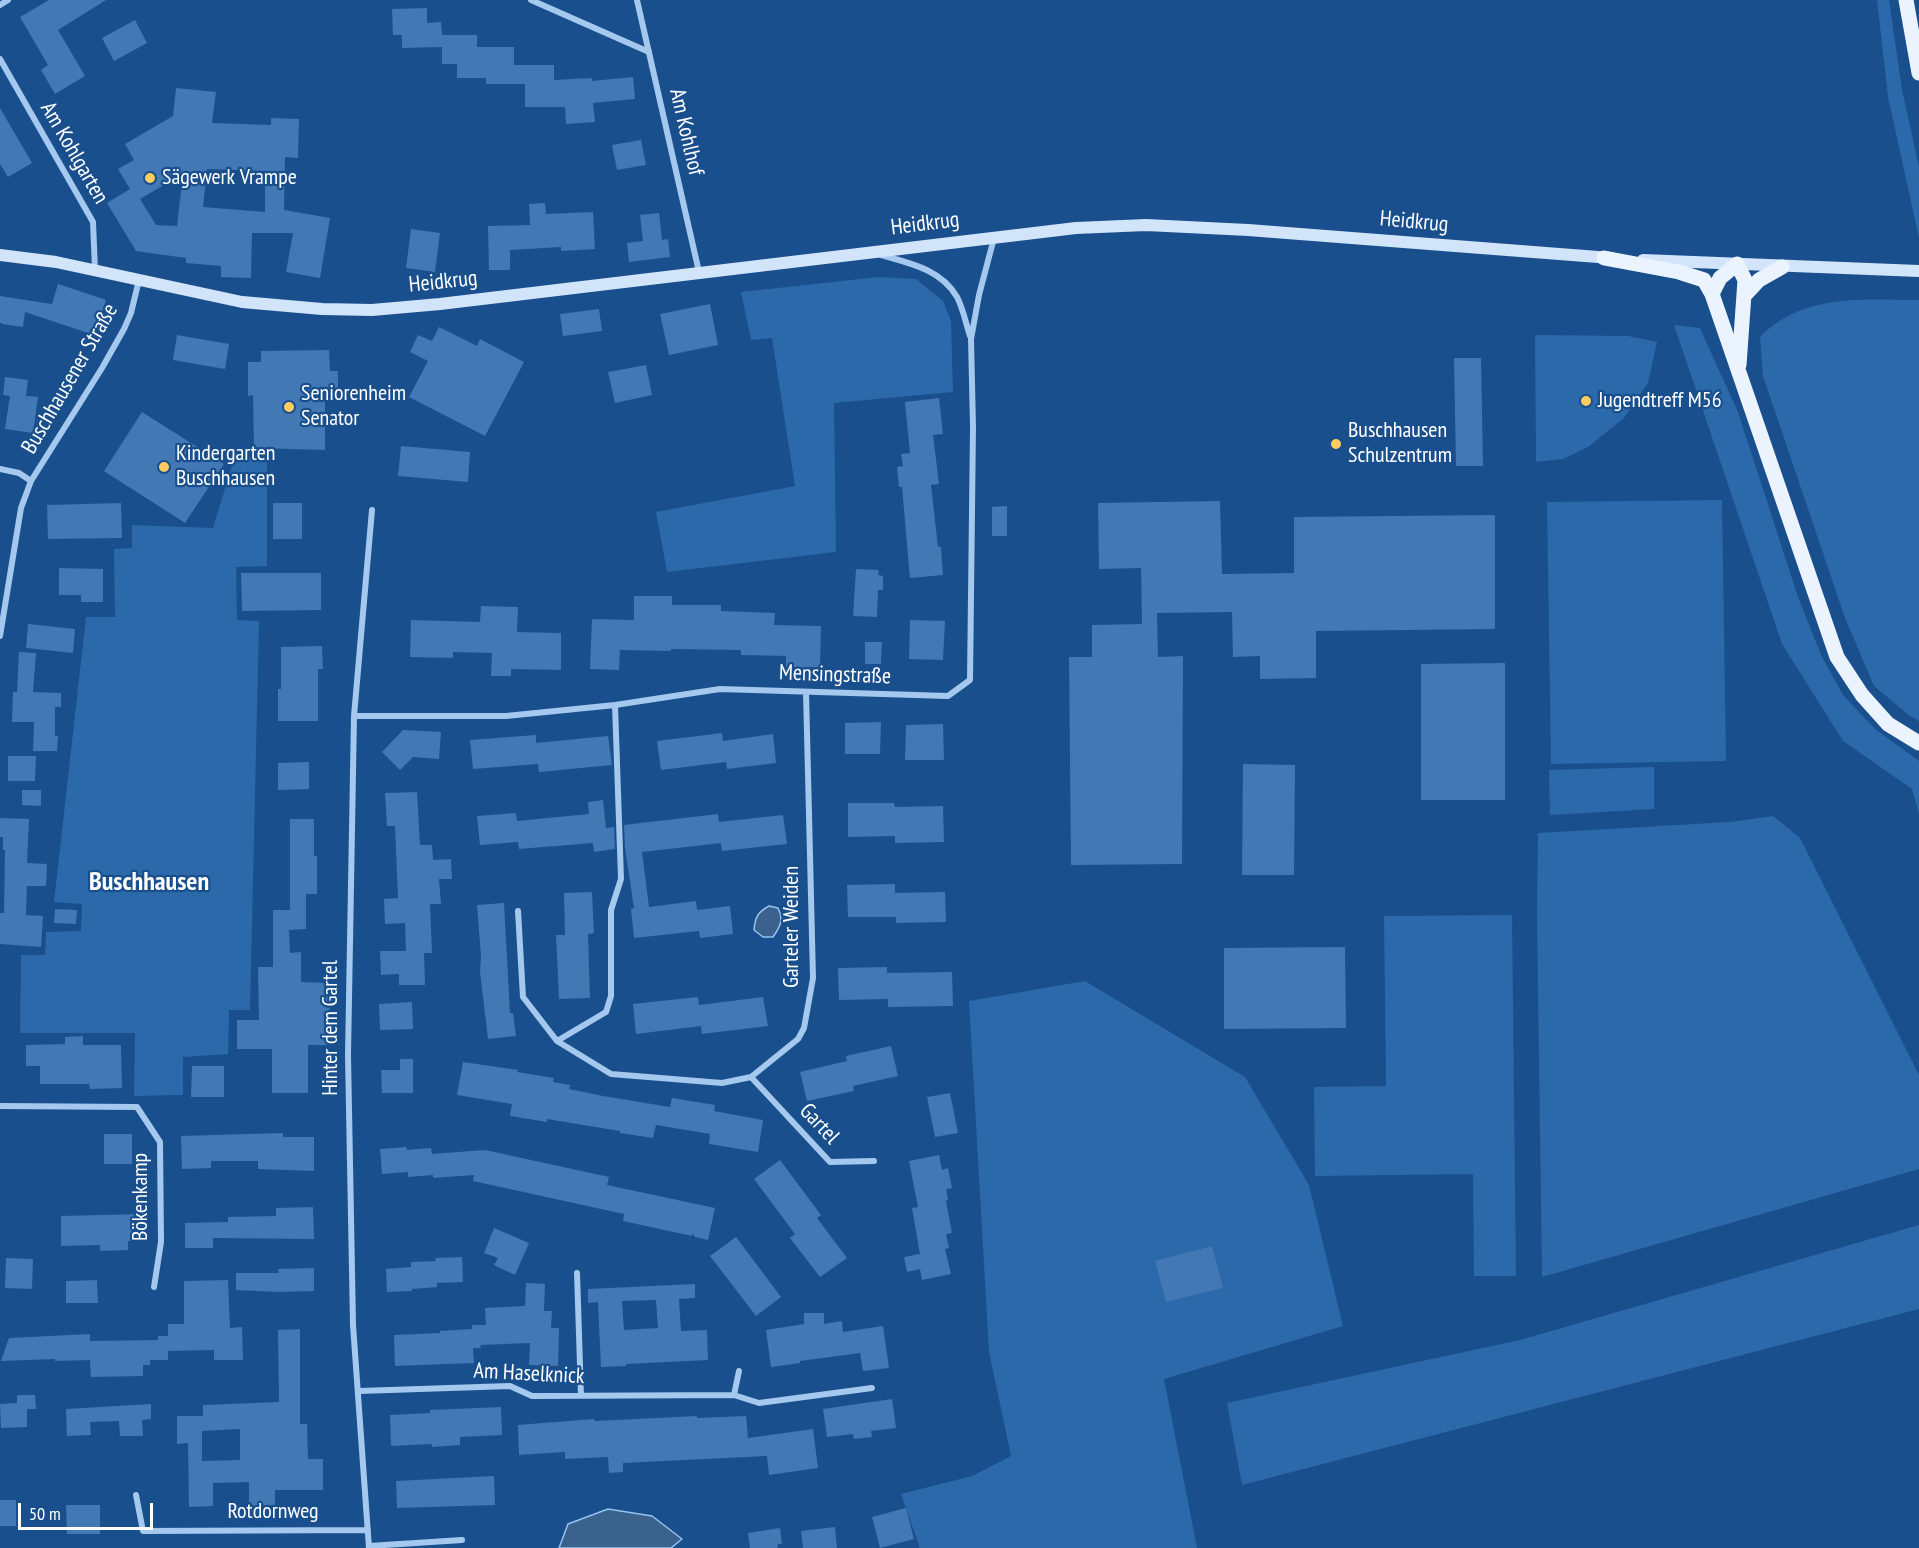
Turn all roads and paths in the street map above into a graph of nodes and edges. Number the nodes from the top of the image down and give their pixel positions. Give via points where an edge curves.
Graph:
1 (8, 0) edge
2 (531, 0) edge
3 (637, 0) edge
4 (1906, 0) edge
5 (0, 5) edge
6 (649, 52) junction
7 (0, 59) edge
8 (1919, 73) edge
9 (994, 237) junction
10 (872, 252) junction
11 (0, 255) edge
12 (1604, 258) junction
13 (1737, 264) junction
14 (1782, 267) junction
15 (95, 271) junction
16 (1919, 271) edge
17 (699, 272) junction
18 (139, 280) junction
19 (1712, 294) junction
20 (1745, 295) junction
21 (971, 339) junction
22 (1738, 371) junction
23 (0, 469) edge
24 (32, 481) junction
25 (372, 510) dead end
26 (0, 636) edge
27 (806, 692) junction
28 (615, 705) junction
29 (354, 716) junction
30 (1919, 743) edge
31 (518, 911) dead end
32 (557, 1041) junction
33 (751, 1077) junction
34 (0, 1106) edge
35 (874, 1161) dead end
36 (577, 1273) dead end
37 (154, 1287) dead end
38 (739, 1371) dead end
39 (872, 1388) dead end
40 (359, 1391) junction
41 (734, 1395) junction
42 (581, 1396) junction
43 (135, 1495) dead end
44 (368, 1530) junction
45 (462, 1540) dead end
46 (369, 1547) edge

1 - 5 street
2 - 6 street
3 - 6 street, Am Kohlhof
4 - 8 main road
6 - 17 street, Am Kohlhof
7 - 15 street, Am Kohlgarten via 93,222
9 - 10 main road, Heidkrug
9 - 12 main road, Heidkrug via 1146,225
9 - 21 street, Mensingstraße
10 - 17 main road, Heidkrug
10 - 21 street, Mensingstraße via 924,267 950,288
11 - 15 main road, Heidkrug
12 - 13 main road, Heidkrug
12 - 19 main road via 1704,280
13 - 14 main road, Heidkrug
13 - 19 main road via 1720,278
13 - 20 main road via 1745,280
14 - 16 main road, Heidkrug
14 - 20 main road via 1758,280
15 - 18 main road, Heidkrug
17 - 18 main road, Heidkrug via 372,310 242,302
18 - 24 street, Buschhausener Straße via 124,329
19 - 22 main road
20 - 22 main road
21 - 27 street, Mensingstraße via 970,680 948,696
22 - 30 main road via 1837,657 1862,695 1888,724
23 - 24 street
24 - 26 street, Buschhausener Straße via 21,508
25 - 29 street, Hinter dem Gartel
27 - 28 street, Mensingstraße via 720,688
27 - 33 street, Garteler Weiden via 813,978 804,1028 798,1039
28 - 29 street, Mensingstraße via 506,716
28 - 32 street via 621,879 610,910 611,996 606,1012
29 - 40 street, Hinter dem Gartel via 348,1072 353,1325
31 - 32 street, Garteler Weiden via 523,997
32 - 33 street, Garteler Weiden via 611,1074 722,1083
33 - 35 street, Gartel via 830,1162
34 - 37 street, Bökenkamp via 137,1107 160,1142 161,1242
36 - 42 street
38 - 41 street
39 - 41 street, Am Haselknick via 759,1403
40 - 42 street, Am Haselknick via 510,1386 532,1396
40 - 44 street, Hinter dem Gartel
41 - 42 street, Am Haselknick
43 - 44 street, Rotdornweg via 144,1531
44 - 46 street, Hinter dem Gartel
45 - 46 street, Hinter dem Gartel

